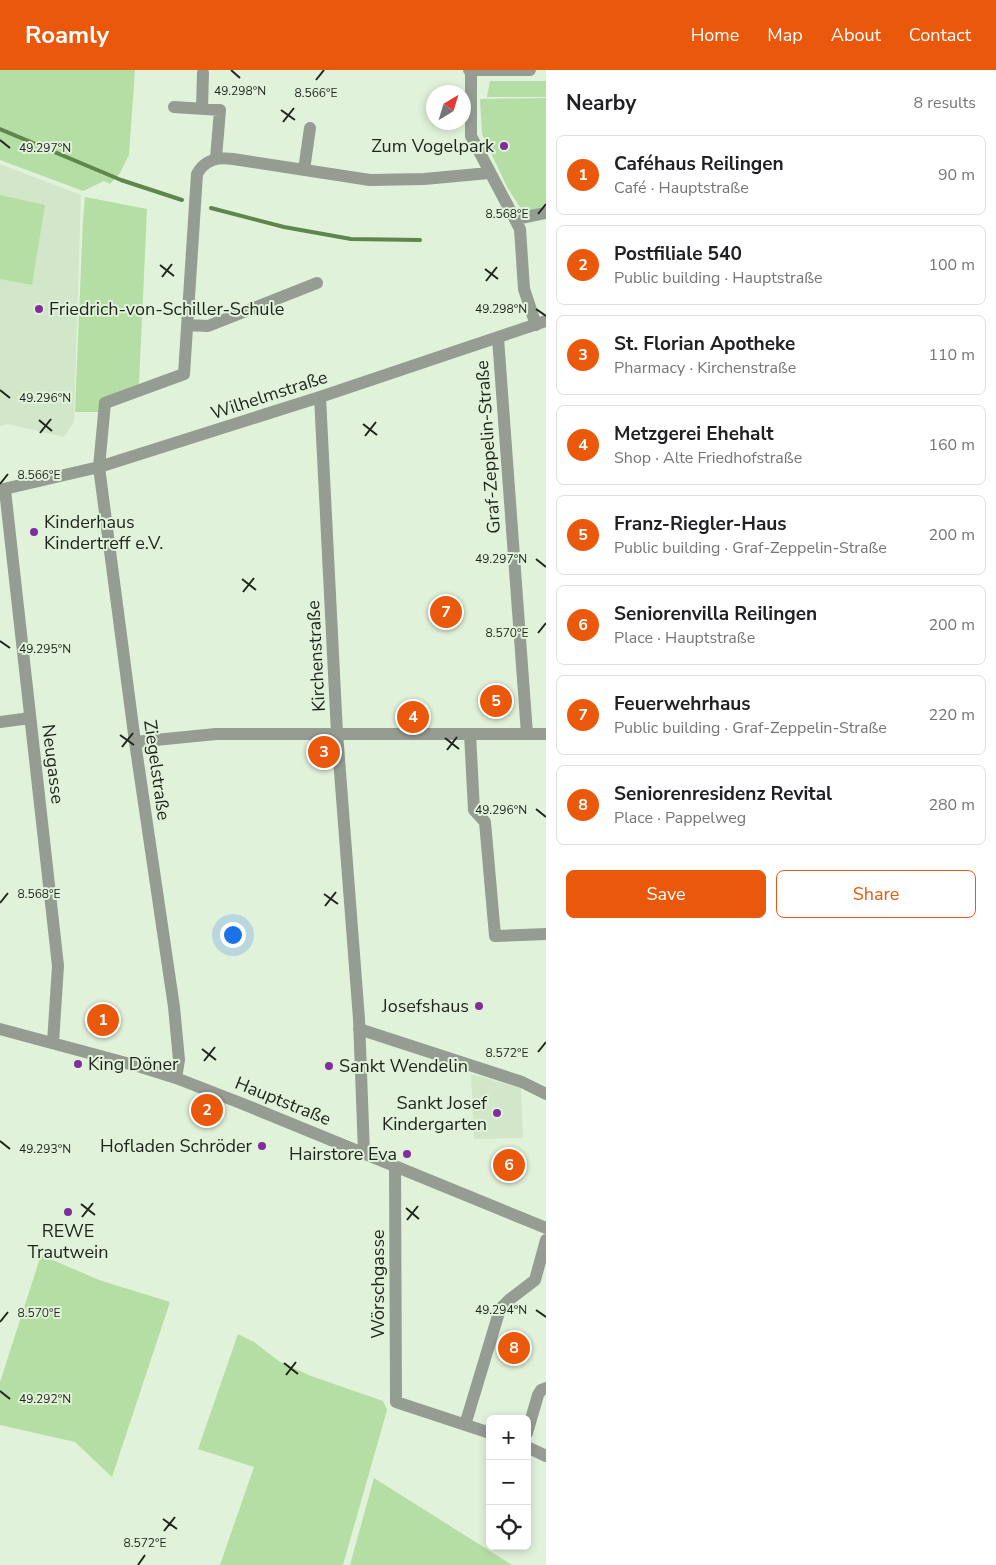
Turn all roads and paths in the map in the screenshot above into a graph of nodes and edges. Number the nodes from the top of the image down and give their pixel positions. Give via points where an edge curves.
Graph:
1 (470, 70) edge
2 (510, 70) edge
3 (530, 70) edge
4 (203, 73) dead end
5 (174, 107) dead end
6 (202, 109) junction
7 (310, 128) dead end
8 (216, 158) junction
9 (304, 170) junction
10 (489, 173) junction
11 (546, 213) edge
12 (516, 219) junction
13 (317, 283) dead end
14 (541, 323) edge
15 (188, 326) junction
16 (498, 338) junction
17 (320, 397) junction
18 (99, 467) junction
19 (2, 490) edge
20 (30, 718) junction
21 (0, 722) edge
22 (337, 733) junction
23 (470, 734) junction
24 (527, 734) junction
25 (546, 734) edge
26 (135, 742) junction
27 (546, 934) edge
28 (0, 1029) edge
29 (359, 1029) junction
30 (53, 1043) junction
31 (176, 1078) junction
32 (546, 1094) edge
33 (364, 1153) junction
34 (395, 1166) junction
35 (546, 1228) edge
36 (546, 1240) edge
37 (546, 1388) edge
38 (531, 1419) edge
39 (464, 1425) junction
40 (486, 1433) edge
41 (531, 1449) edge
42 (546, 1456) edge

1 - 2 street
1 - 10 street via 471,136
2 - 3 street
4 - 6 street
5 - 6 street
6 - 8 street via 220,110
7 - 9 street
8 - 9 street
8 - 15 street via 200,167 197,174
9 - 10 street via 370,180
10 - 12 street
11 - 12 street
12 - 14 street via 520,229 524,289
13 - 15 street via 208,326
14 - 16 street, Wilhelmstraße
15 - 18 street, Ziegelstraße via 184,374 105,403
16 - 17 street, Wilhelmstraße
16 - 24 street, Graf-Zeppelin-Straße
17 - 18 street, Wilhelmstraße
17 - 22 street, Kirchenstraße
18 - 19 street, Wilhelmstraße
18 - 26 street, Ziegelstraße
19 - 20 street, Neugasse
20 - 21 street
20 - 30 street, Neugasse via 58,966
22 - 23 street
22 - 26 street via 216,734
22 - 29 street, Kirchenstraße
23 - 24 street
23 - 27 street via 474,810 485,822 495,936
24 - 25 street
26 - 31 street, Ziegelstraße via 174,1007 179,1060
28 - 30 street, Hauptstraße
29 - 32 street via 522,1082
29 - 33 street, Kirchenstraße
30 - 31 street, Hauptstraße
31 - 33 street, Hauptstraße
33 - 34 street, Hauptstraße
34 - 35 street, Hauptstraße
34 - 39 street, Wörschgasse via 396,1402
36 - 39 street via 535,1280 500,1309
37 - 38 street via 538,1395
39 - 40 street
41 - 42 street

